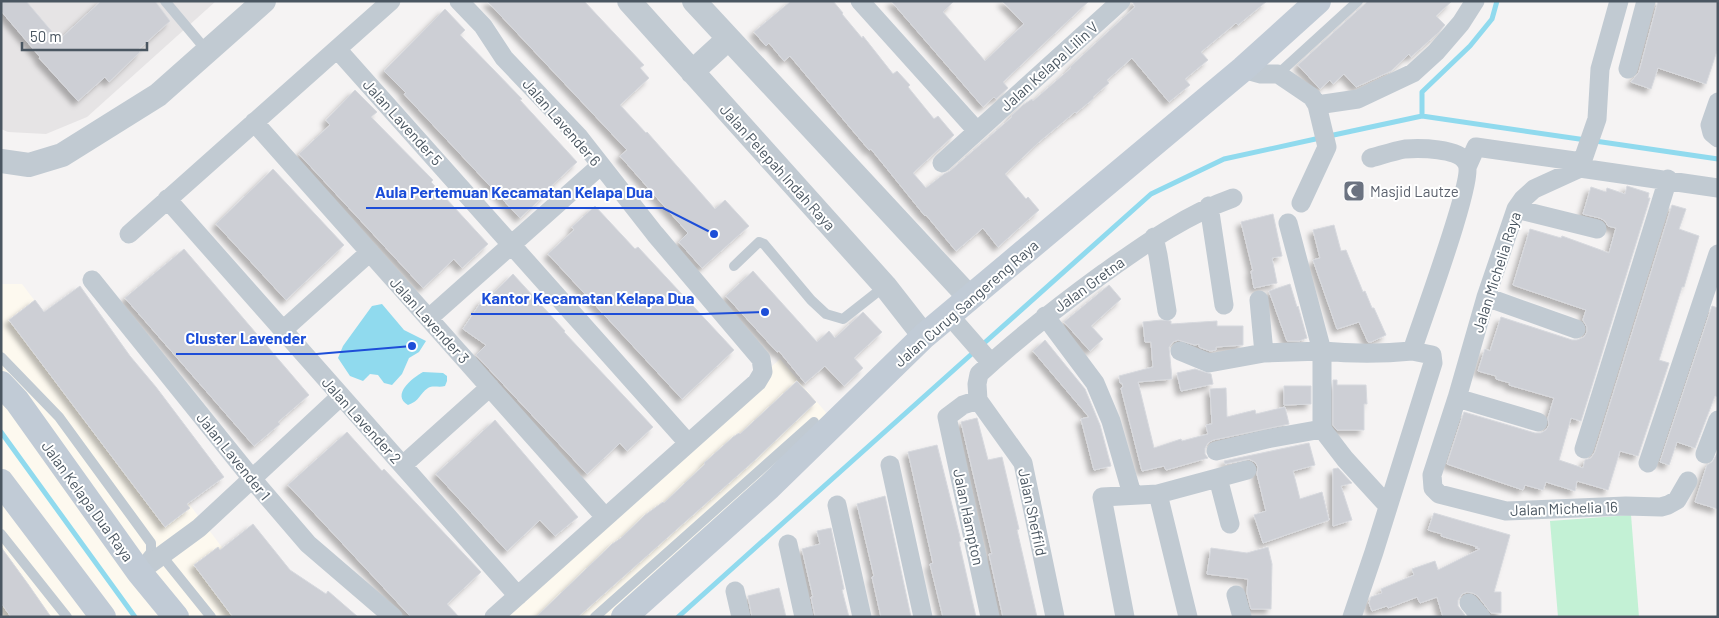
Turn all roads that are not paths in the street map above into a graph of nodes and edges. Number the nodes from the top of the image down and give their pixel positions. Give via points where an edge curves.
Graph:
1 (165, 1) edge
2 (264, 1) edge
3 (391, 1) edge
4 (459, 1) edge
5 (629, 1) edge
6 (694, 1) edge
7 (860, 1) edge
8 (1121, 1) edge
9 (1318, 1) edge
10 (1358, 1) edge
11 (1475, 1) edge
12 (1619, 1) edge
13 (1646, 1) edge
14 (728, 39) junction
15 (337, 49) junction
16 (207, 51) junction
17 (1628, 68) dead end
18 (1243, 69) junction
19 (692, 72) junction
20 (1278, 74) junction
21 (1718, 102) edge
22 (1319, 113) junction
23 (254, 122) junction
24 (977, 132) junction
25 (1718, 138) edge
26 (1372, 158) dead end
27 (1, 161) edge
28 (1582, 162) junction
29 (942, 163) dead end
30 (1468, 165) junction
31 (600, 166) junction
32 (1668, 179) junction
33 (1718, 188) edge
34 (1233, 198) dead end
35 (167, 199) junction
36 (1301, 203) dead end
37 (1209, 206) junction
38 (1516, 209) junction
39 (1288, 223) dead end
40 (1597, 229) dead end
41 (129, 234) dead end
42 (1154, 237) junction
43 (512, 245) junction
44 (370, 252) junction
45 (1718, 254) edge
46 (734, 266) dead end
47 (92, 280) dead end
48 (886, 286) junction
49 (1486, 297) junction
50 (970, 298) junction
51 (1259, 300) dead end
52 (1224, 306) dead end
53 (1167, 311) dead end
54 (1045, 316) junction
55 (429, 318) junction
56 (953, 319) junction
57 (1576, 329) dead end
58 (283, 330) junction
59 (924, 336) junction
60 (1180, 351) dead end
61 (1322, 351) junction
62 (1412, 351) junction
63 (1264, 353) junction
64 (2, 357) edge
65 (986, 357) junction
66 (1, 384) edge
67 (490, 387) junction
68 (341, 396) junction
69 (1457, 398) junction
70 (978, 400) junction
71 (1718, 420) edge
72 (814, 422) dead end
73 (1538, 422) dead end
74 (1322, 429) junction
75 (688, 443) junction
76 (1584, 449) dead end
77 (1216, 451) dead end
78 (1705, 454) dead end
79 (1648, 463) dead end
80 (403, 465) junction
81 (890, 465) dead end
82 (1248, 470) dead end
83 (1218, 478) junction
84 (253, 480) junction
85 (1688, 481) dead end
86 (2, 484) edge
87 (1434, 488) joint
88 (1132, 494) junction
89 (1158, 494) junction
90 (836, 505) dead end
91 (1388, 506) junction
92 (605, 517) junction
93 (1230, 524) dead end
94 (1, 534) edge
95 (788, 544) dead end
96 (162, 556) junction
97 (138, 570) junction
98 (654, 577) junction
99 (734, 591) dead end
100 (1236, 595) dead end
101 (518, 596) junction
102 (68, 617) edge
103 (103, 617) edge
104 (176, 617) edge
105 (211, 617) edge
106 (393, 617) edge
107 (494, 617) edge
108 (595, 617) edge
109 (624, 617) edge
110 (741, 617) edge
111 (804, 617) edge
112 (862, 617) edge
113 (923, 617) edge
114 (990, 617) edge
115 (1055, 617) edge
116 (1125, 617) edge
117 (1188, 617) edge
118 (1242, 617) edge
119 (1352, 617) edge

1 - 16 lane
2 - 16 street
3 - 15 street
4 - 31 street, Jalan Lavender 6 via 483,26 504,58 579,137
5 - 19 street, Jalan Pelepah Indah Raya
6 - 14 street
7 - 24 street
8 - 24 street, Jalan Kelapa Lilin V
9 - 18 main road, Jalan Curug Sangereng Raya
10 - 20 lane
11 - 22 street via 1436,52 1412,73 1358,99
12 - 28 street via 1600,69 1597,119
13 - 17 street
14 - 19 street
14 - 50 street
15 - 23 street
15 - 43 street, Jalan Lavender 5
16 - 27 street via 158,95 62,155 29,165
18 - 20 street
18 - 50 main road, Jalan Curug Sangereng Raya
19 - 48 street, Jalan Pelepah Indah Raya
20 - 22 street via 1312,97
21 - 25 street via 1710,125
22 - 36 street via 1326,147
23 - 35 street
23 - 44 street, Jalan Lavender 3
24 - 29 street, Jalan Kelapa Lilin V
26 - 30 street via 1405,149 1440,150 1459,155
28 - 30 street via 1476,147
28 - 32 street
28 - 38 street, Jalan Michelia Raya via 1534,189
30 - 62 street via 1461,206
31 - 43 street
31 - 75 street, Jalan Lavender 6 via 761,359 763,372 757,382
32 - 33 street
32 - 76 street
34 - 37 street, Jalan Gretna
35 - 41 street
35 - 58 street, Jalan Lavender 2
37 - 42 street, Jalan Gretna
37 - 52 street
38 - 40 street
38 - 49 street, Jalan Michelia Raya
39 - 61 street
42 - 53 street
42 - 54 street, Jalan Gretna
43 - 55 street
43 - 75 street, Jalan Lavender 5
44 - 55 street, Jalan Lavender 3
44 - 58 street
45 - 79 street
46 - 48 lane via 759,242 764,244 826,314 843,319
47 - 84 street, Jalan Lavender 1
48 - 59 street, Jalan Pelepah Indah Raya
49 - 57 street
49 - 69 street, Jalan Michelia Raya
50 - 56 main road, Jalan Curug Sangereng Raya
51 - 63 street
54 - 65 street, Jalan Gretna
54 - 88 street via 1095,383 1112,421
55 - 67 street, Jalan Lavender 3
56 - 59 main road, Jalan Curug Sangereng Raya
56 - 65 street
58 - 68 street, Jalan Lavender 2
59 - 98 main road, Jalan Curug Sangereng Raya via 769,487
60 - 63 street via 1209,363
61 - 62 street via 1353,354
61 - 63 street
61 - 74 street
62 - 91 street via 1432,355 1433,363
64 - 97 lane via 60,417 151,543 151,552
65 - 70 street, Jalan Gretna via 977,384
66 - 97 main road, Jalan Kelapa Dua Raya via 17,401
67 - 80 street
67 - 92 street, Jalan Lavender 3
68 - 80 street, Jalan Lavender 2
68 - 84 street
69 - 73 street
69 - 87 street, Jalan Michelia Raya via 1432,475
70 - 114 street, Jalan Hampton via 963,405 947,417
70 - 115 street, Jalan Sheffild via 1023,462
71 - 78 street
72 - 98 lane
74 - 77 street
74 - 91 street
75 - 92 street
80 - 101 street, Jalan Lavender 2
81 - 113 street
82 - 83 street
83 - 89 street
83 - 93 street
84 - 96 street
84 - 106 street, Jalan Lavender 1 via 308,544
85 - 87 street, Jalan Michelia 16 via 1676,500 1668,505 1506,511 1438,494
86 - 103 main road
88 - 89 street
88 - 116 street via 1102,497
89 - 117 street
90 - 112 street
91 - 119 street
92 - 101 street
94 - 102 lane
95 - 111 street
96 - 97 street
96 - 105 lane
97 - 104 main road, Jalan Kelapa Dua Raya
98 - 108 lane
98 - 109 main road, Jalan Curug Sangereng Raya
99 - 110 street
100 - 118 street
101 - 107 street

